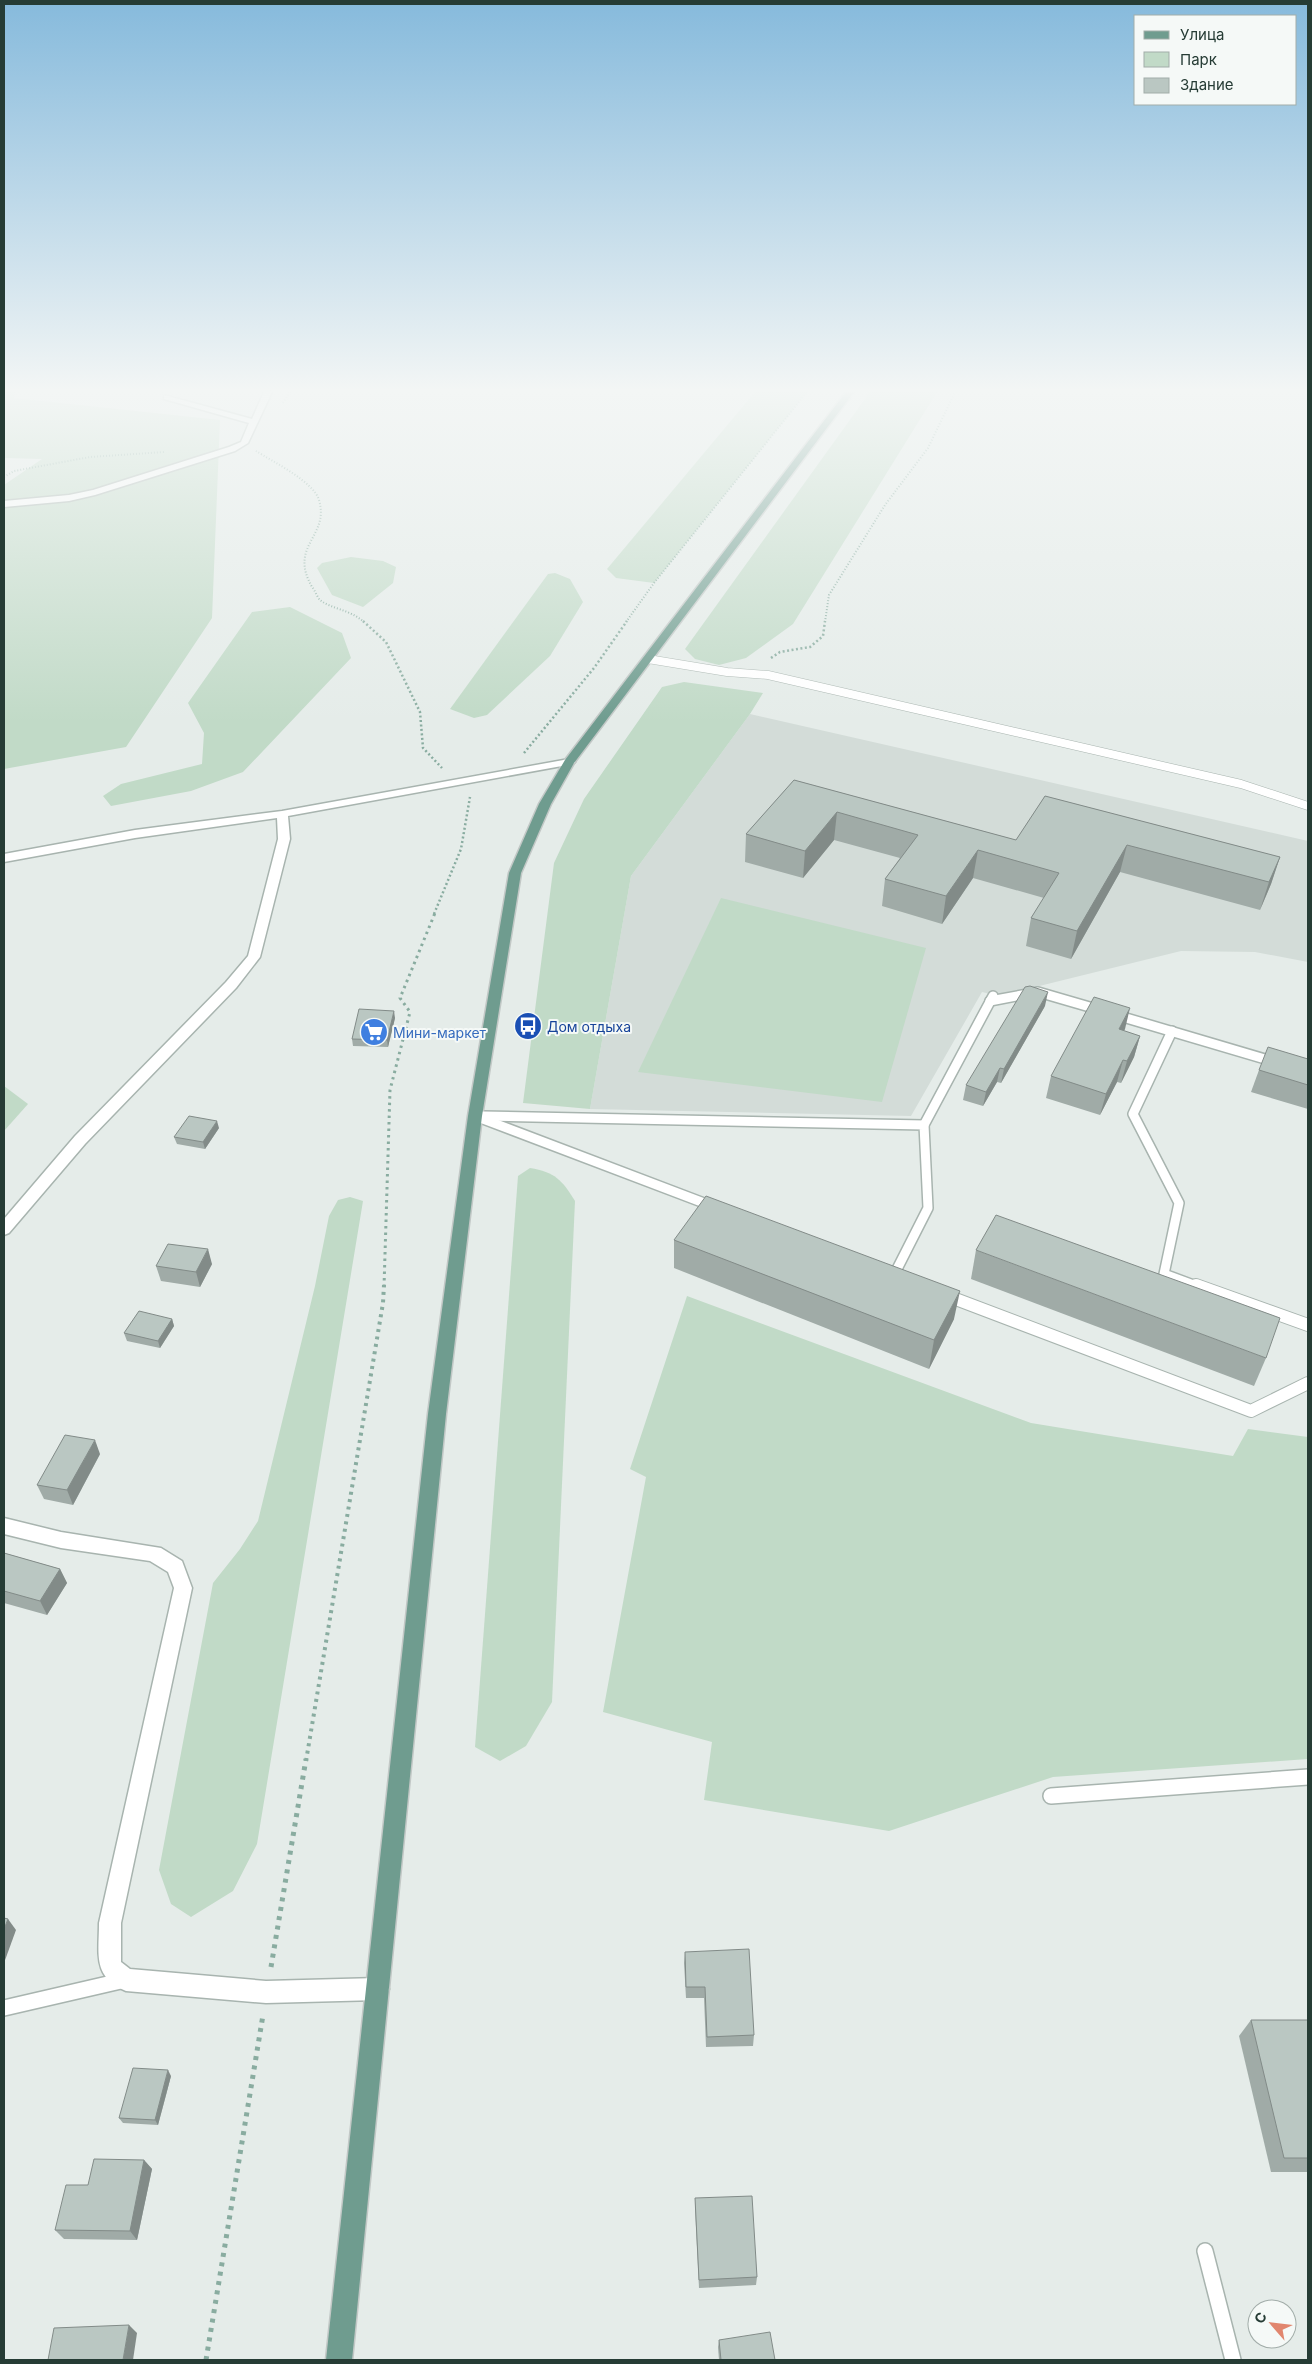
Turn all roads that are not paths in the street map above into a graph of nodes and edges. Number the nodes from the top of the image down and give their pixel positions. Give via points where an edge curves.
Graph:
1 (22, 502) edge
2 (767, 502) edge
3 (4, 504) edge
4 (648, 659) junction
5 (569, 762) junction
6 (1308, 806) edge
7 (282, 814) junction
8 (4, 858) edge
9 (1172, 1031) junction
10 (1281, 1063) edge
11 (475, 1116) junction
12 (924, 1125) junction
13 (722, 1210) edge
14 (4, 1229) edge
15 (894, 1275) edge
16 (930, 1289) edge
17 (1308, 1325) edge
18 (1308, 1383) edge
19 (4, 1526) edge
20 (1308, 1777) edge
21 (1051, 1796) dead end
22 (126, 1980) junction
23 (378, 1989) junction
24 (4, 2008) edge
25 (1205, 2251) dead end
26 (339, 2360) edge
27 (1233, 2360) edge

1 - 3 street
2 - 4 main road
4 - 5 main road
4 - 6 lane via 768,675 1241,784
5 - 7 street
5 - 11 main road via 545,804 515,873
7 - 8 street via 135,834
7 - 14 street via 284,839 254,957 231,985 80,1140
9 - 10 lane
9 - 12 lane via 1038,992 991,998
9 - 17 lane via 1133,1114 1179,1204 1164,1274
11 - 12 lane
11 - 13 lane
11 - 23 main road via 437,1414
12 - 15 lane via 928,1208
16 - 18 lane via 1251,1411
19 - 22 street via 61,1540 154,1554 175,1568 183,1588 110,1923 110,1966
20 - 21 lane
22 - 23 street via 266,1992
22 - 24 lane
23 - 26 main road
25 - 27 lane

